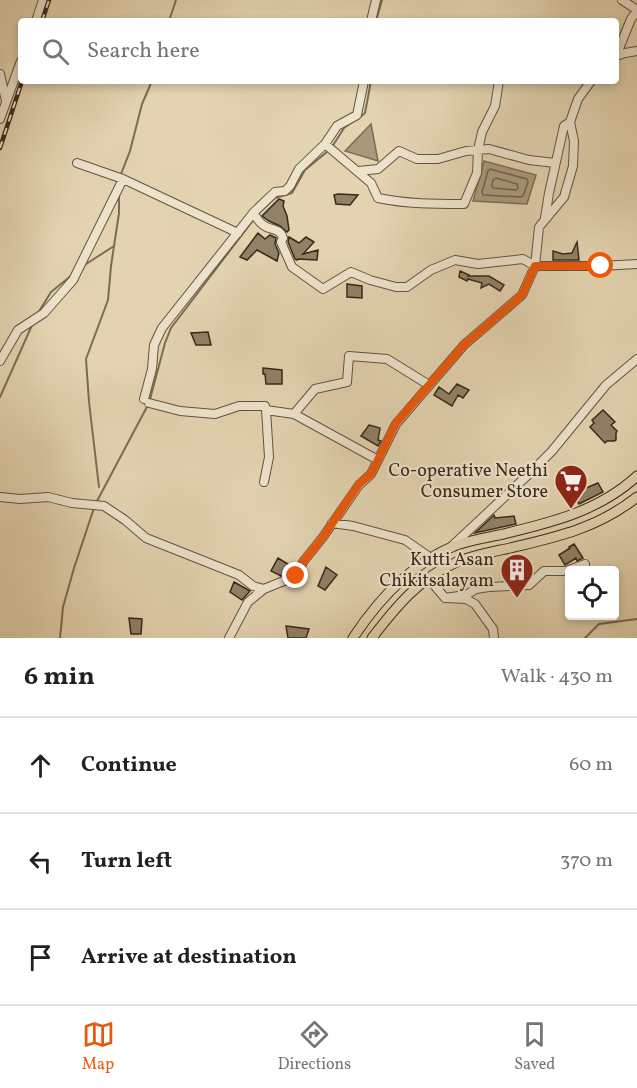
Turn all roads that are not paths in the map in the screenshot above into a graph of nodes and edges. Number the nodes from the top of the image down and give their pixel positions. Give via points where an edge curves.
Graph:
1 (43, 0) edge
2 (376, 0) edge
3 (622, 0) edge
4 (637, 10) edge
5 (37, 18) edge
6 (372, 18) edge
7 (619, 49) edge
8 (637, 51) edge
9 (619, 55) edge
10 (18, 69) edge
11 (0, 74) edge
12 (363, 84) edge
13 (499, 84) edge
14 (589, 84) edge
15 (6, 101) junction
16 (0, 119) edge
17 (570, 122) junction
18 (325, 144) junction
19 (478, 150) junction
20 (77, 163) dead end
21 (555, 163) junction
22 (358, 171) junction
23 (123, 179) junction
24 (253, 213) junction
25 (545, 220) junction
26 (238, 233) junction
27 (637, 264) edge
28 (535, 266) junction
29 (637, 359) edge
30 (0, 360) edge
31 (429, 385) junction
32 (266, 410) junction
33 (294, 414) junction
34 (378, 460) junction
35 (637, 476) edge
36 (264, 482) dead end
37 (0, 497) edge
38 (637, 497) edge
39 (332, 523) junction
40 (451, 548) junction
41 (430, 558) junction
42 (585, 564) dead end
43 (429, 579) junction
44 (264, 590) junction
45 (445, 598) junction
46 (229, 638) edge
47 (353, 638) edge
48 (372, 638) edge
49 (494, 638) edge

1 - 5 street
2 - 6 street
3 - 4 street
4 - 7 street
8 - 9 street
10 - 15 street
11 - 15 street
12 - 18 street via 357,115 337,126
13 - 19 street via 495,106
14 - 17 street via 578,99
15 - 16 street
17 - 21 street via 564,126
17 - 25 street via 573,166 564,197
18 - 22 street
18 - 24 street via 298,169 285,191 275,192
19 - 21 street
19 - 22 street via 438,159 417,159 399,151 378,169
19 - 22 street via 477,173 464,204 378,198
20 - 23 street
21 - 25 street
23 - 26 street
23 - 30 street via 73,280 44,313 18,330
24 - 26 street
24 - 28 street via 264,226 282,234 281,242 292,267 323,289 351,272 407,287 431,270 455,260 478,264 523,259
25 - 28 street via 539,227
26 - 32 street via 162,327 154,345 146,401 180,411 216,414 239,406 265,406
27 - 28 street
28 - 31 street via 522,295 464,345
29 - 40 street via 606,386 552,451
31 - 33 street via 387,359 349,356 347,382 315,389
31 - 34 street via 396,423
32 - 33 street
32 - 36 street via 269,457
33 - 34 street
34 - 39 street
35 - 40 main road via 603,501 571,516
37 - 44 street via 48,497 104,506 146,538 239,575
38 - 43 main road via 576,531 456,562
39 - 41 street via 405,540
39 - 44 street via 296,576
40 - 41 main road
41 - 47 main road via 391,589
42 - 45 street via 566,571 544,571 529,585 476,589
43 - 45 street
43 - 48 main road via 395,609
44 - 46 street via 248,602
45 - 49 street via 466,599 475,604 493,629

